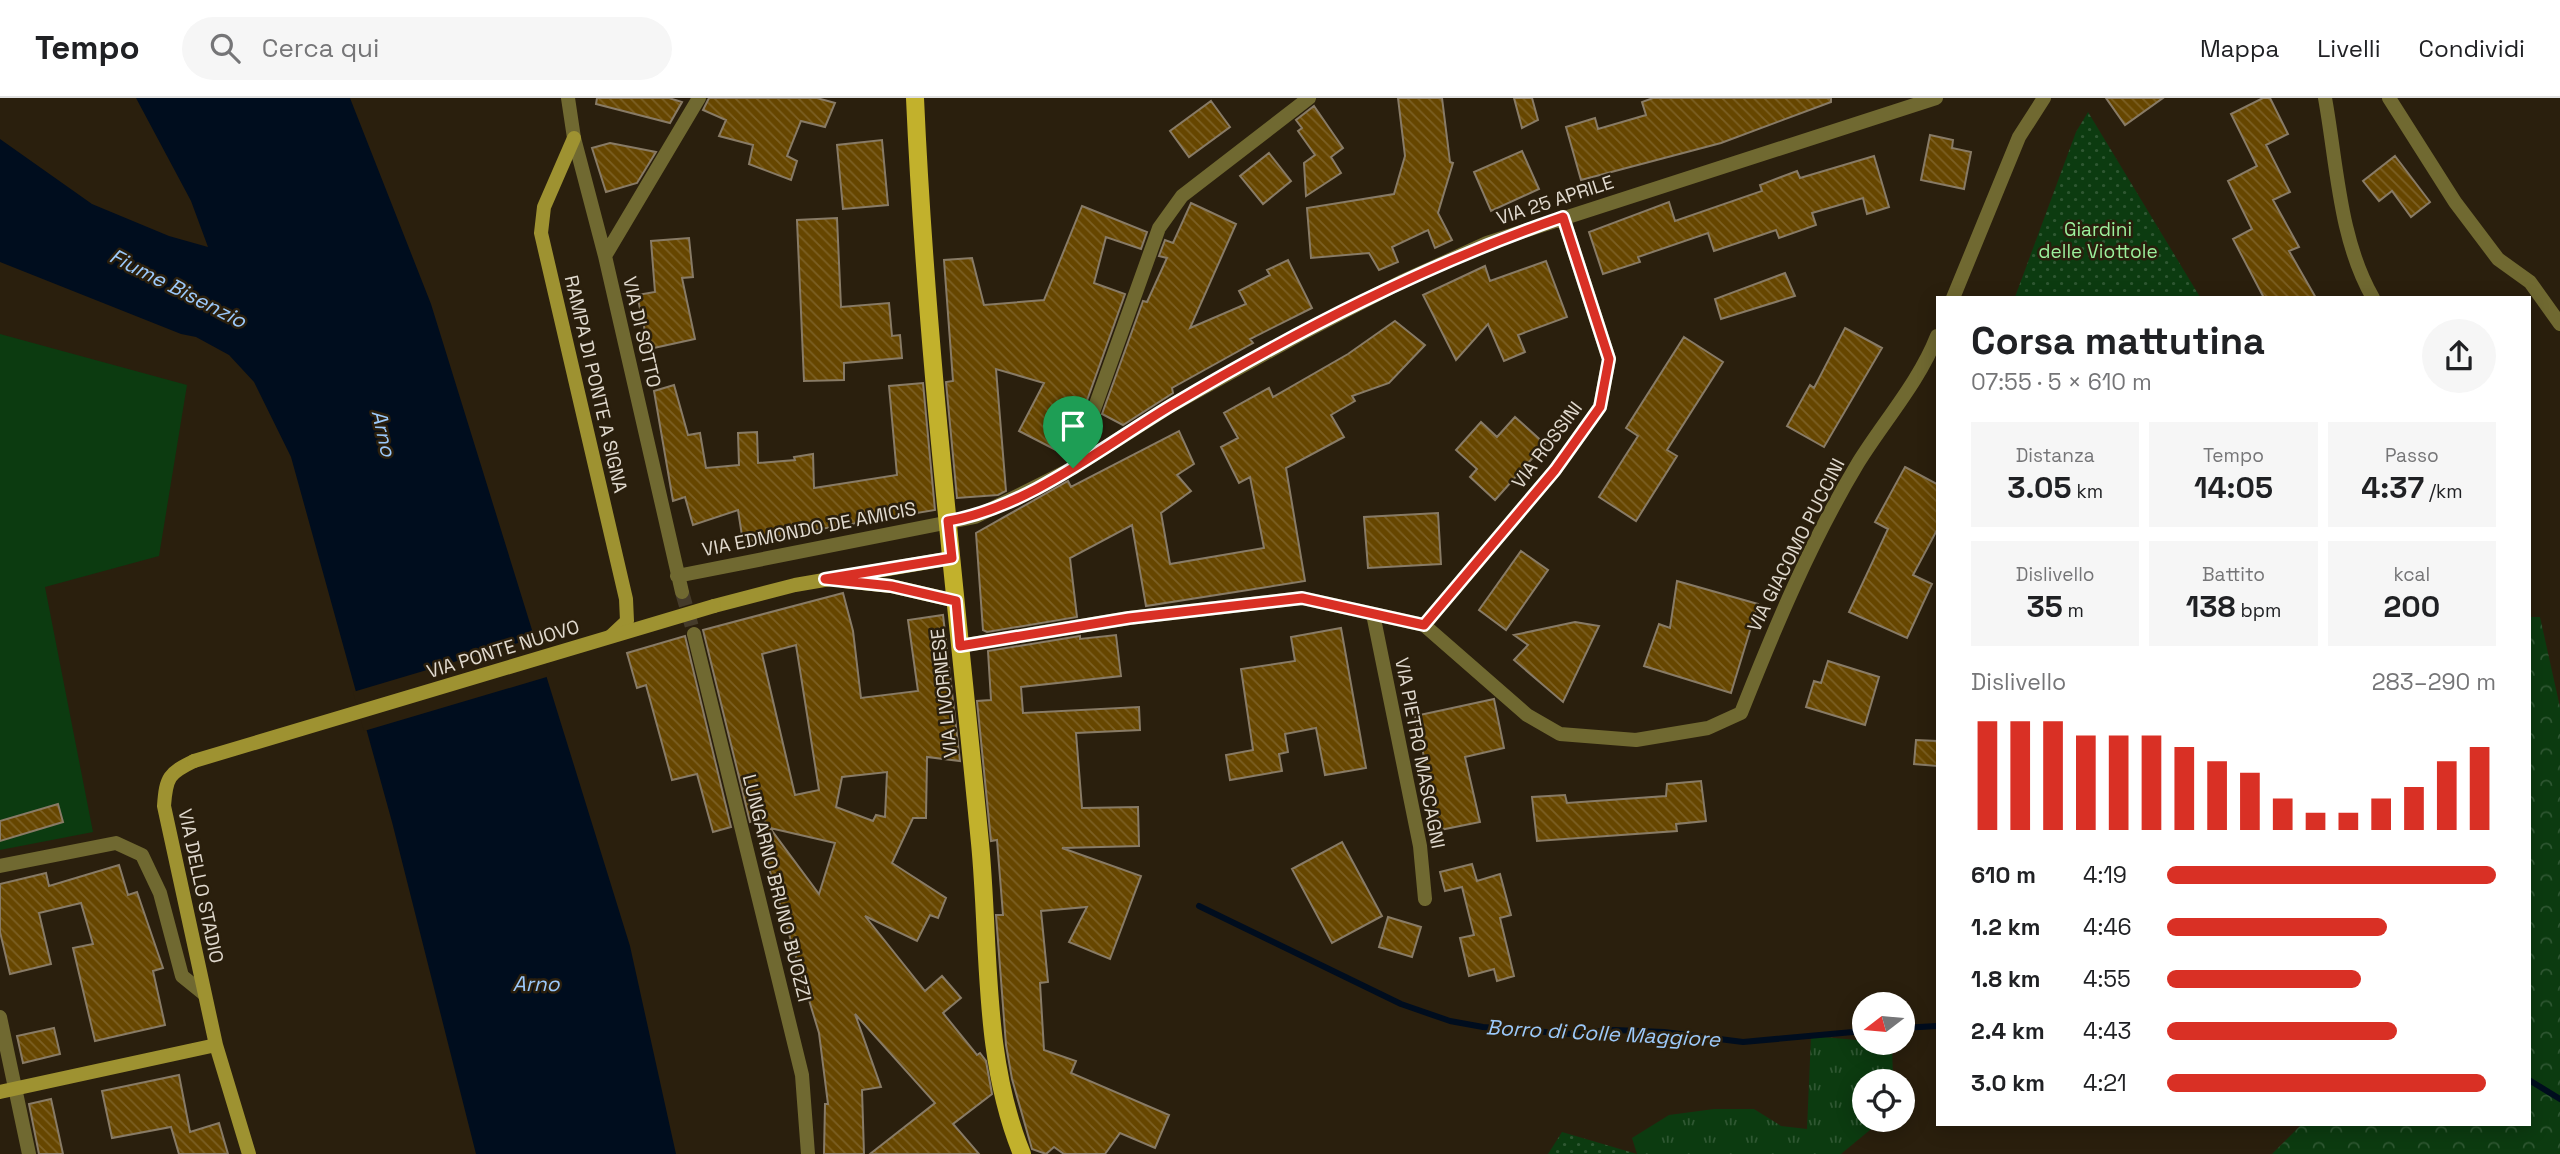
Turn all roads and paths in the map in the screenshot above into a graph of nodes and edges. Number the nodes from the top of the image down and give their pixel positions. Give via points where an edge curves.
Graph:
1 (568, 98) edge
2 (699, 98) edge
3 (915, 98) edge
4 (1309, 98) edge
5 (1936, 98) edge
6 (2325, 98) edge
7 (2389, 98) edge
8 (2039, 102) edge
9 (574, 138) junction
10 (1563, 217) junction
11 (605, 256) junction
12 (1954, 296) edge
13 (2372, 296) edge
14 (2560, 324) edge
15 (1936, 338) edge
16 (1073, 468) junction
17 (948, 521) junction
18 (952, 558) junction
19 (677, 576) junction
20 (825, 579) junction
21 (682, 592) tunnel mouth
22 (956, 601) junction
23 (1373, 614) junction
24 (1424, 625) junction
25 (694, 634) tunnel mouth
26 (611, 636) junction
27 (960, 646) junction
28 (194, 761) joint
29 (0, 866) edge
30 (1425, 899) dead end
31 (204, 993) junction
32 (0, 1017) edge
33 (216, 1045) junction
34 (7, 1091) edge
35 (1017, 1149) edge
36 (29, 1154) edge
37 (249, 1154) edge
38 (808, 1154) edge

1 - 9 street, VIA DI SOTTO
2 - 11 street
3 - 17 main road, VIA LIVORNESE via 921,242
4 - 16 street via 1182,196 1159,228
5 - 10 street, VIA 25 APRILE
6 - 13 street via 2341,200
7 - 14 street via 2490,249 2530,282
8 - 12 street via 2019,136
9 - 11 street, VIA DI SOTTO
9 - 26 main road, RAMPA DI PONTE A SIGNA via 547,198 541,233 626,599 627,621
10 - 16 street, VIA 25 APRILE via 1487,243 1401,282 1172,405
10 - 24 street, VIA ROSSINI via 1609,359 1600,407 1555,470
11 - 19 street, VIA DI SOTTO
15 - 24 street, VIA GIACOMO PUCCINI via 1858,464 1780,614 1741,713 1708,728 1636,740 1560,734 1527,715
16 - 17 street, VIA 25 APRILE via 975,517
17 - 18 main road, VIA LIVORNESE
17 - 19 street, VIA EDMONDO DE AMICIS
18 - 20 main road, VIA PONTE NUOVO
18 - 22 main road, VIA LIVORNESE
19 - 21 street
20 - 22 main road, VIA PONTE NUOVO via 891,586
20 - 26 main road, VIA PONTE NUOVO, bridge
22 - 27 main road, VIA LIVORNESE
23 - 24 street, VIA GIACOMO PUCCINI
23 - 27 street, VIA GIACOMO PUCCINI via 1302,598 1129,618
23 - 30 street, VIA PIETRO MASCAGNI via 1420,846
25 - 38 street, LUNGARNO BRUNO BUOZZI via 802,1074
26 - 28 main road, VIA PONTE NUOVO, bridge
27 - 35 main road, VIA LIVORNESE via 981,846 996,1065
28 - 31 main road, VIA DELLO STADIO via 173,771 165,786 164,806
29 - 31 street, VIA DELLO STADIO via 116,844 142,855 160,893 182,976
31 - 33 main road, VIA DELLO STADIO
32 - 34 street
33 - 34 main road
33 - 37 main road, VIA DELLO STADIO
34 - 36 street

